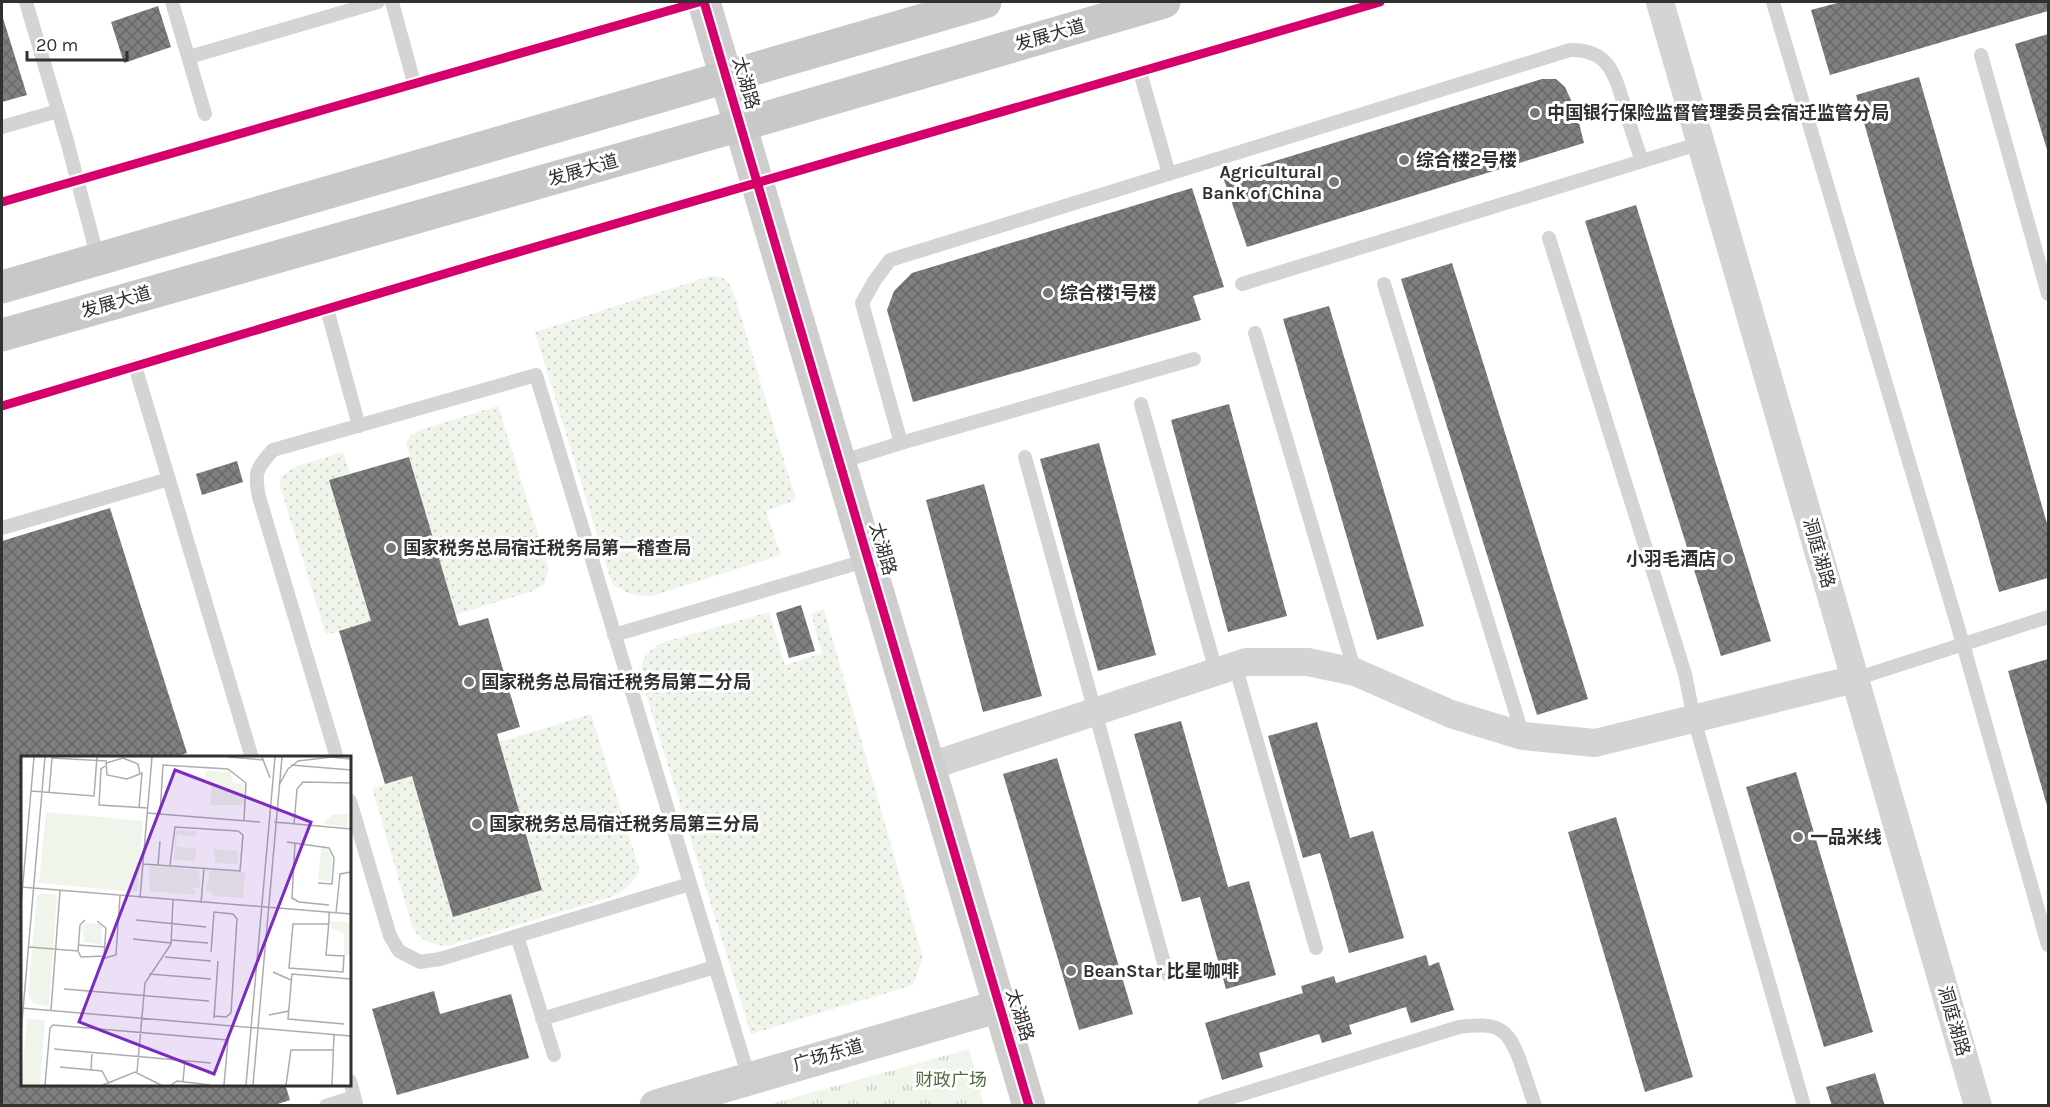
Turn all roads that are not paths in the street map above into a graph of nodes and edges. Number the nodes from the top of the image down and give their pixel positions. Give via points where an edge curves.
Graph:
1 (26, 2) edge
2 (172, 2) edge
3 (378, 2) edge
4 (392, 2) edge
5 (704, 2) edge
6 (985, 2) edge
7 (1164, 2) edge
8 (1660, 2) edge
9 (1773, 2) edge
10 (1981, 55) dead end
11 (189, 57) junction
12 (1140, 72) dead end
13 (728, 77) junction
14 (414, 83) dead end
15 (57, 111) junction
16 (205, 114) dead end
17 (741, 125) junction
18 (2, 128) edge
19 (1701, 143) junction
20 (1642, 161) junction
21 (1169, 174) junction
22 (1549, 238) dead end
23 (2049, 238) edge
24 (2034, 243) junction
25 (98, 259) junction
26 (1242, 284) dead end
27 (1384, 284) dead end
28 (2, 287) edge
29 (2049, 294) edge
30 (327, 309) dead end
31 (1255, 333) dead end
32 (2, 335) edge
33 (1194, 359) dead end
34 (135, 366) dead end
35 (1141, 404) dead end
36 (359, 426) junction
37 (902, 443) junction
38 (1025, 457) dead end
39 (840, 462) junction
40 (169, 479) junction
41 (2, 528) edge
42 (869, 560) junction
43 (2049, 617) edge
44 (614, 635) junction
45 (1963, 644) junction
46 (1226, 668) junction
47 (1355, 672) junction
48 (1855, 679) junction
49 (1095, 711) junction
50 (1694, 719) junction
51 (1523, 736) junction
52 (251, 756) edge
53 (336, 756) edge
54 (930, 766) junction
55 (351, 804) edge
56 (690, 884) junction
57 (517, 936) junction
58 (2049, 945) edge
59 (1316, 948) dead end
60 (715, 967) junction
61 (1167, 974) dead end
62 (1000, 1006) junction
63 (542, 1019) junction
64 (554, 1055) dead end
65 (749, 1078) junction
66 (351, 1084) edge
67 (1240, 1100) edge
68 (356, 1101) edge
69 (326, 1106) edge
70 (656, 1106) edge
71 (1029, 1106) edge
72 (1204, 1106) edge
73 (1535, 1106) edge
74 (1804, 1106) edge
75 (1978, 1106) edge

1 - 15 lane
2 - 11 lane
3 - 11 lane
4 - 14 lane
5 - 13 street, 太湖路
6 - 13 main road
7 - 17 main road, 发展大道
8 - 19 street, 洞庭湖路
9 - 45 lane
10 - 24 lane
11 - 16 lane
12 - 21 lane
13 - 17 street, 太湖路
13 - 25 main road
15 - 18 lane
15 - 25 lane
17 - 32 main road, 发展大道
17 - 39 street, 太湖路
19 - 20 lane
19 - 48 street, 洞庭湖路
20 - 21 lane via 1614,74 1603,60 1586,50 1570,50
20 - 26 lane
21 - 37 lane via 890,260 862,303
22 - 50 lane via 1685,674
23 - 24 lane
24 - 29 lane
25 - 28 main road
27 - 51 lane
30 - 36 lane
31 - 47 lane
33 - 37 lane
34 - 40 lane
35 - 46 lane
36 - 44 lane via 536,375
36 - 53 lane via 273,450 255,478
37 - 39 lane
38 - 49 lane
39 - 42 street, 太湖路
40 - 41 lane
40 - 52 lane
42 - 44 lane
42 - 54 street, 太湖路
43 - 45 lane
44 - 56 lane
45 - 48 lane
45 - 58 lane
46 - 47 street via 1246,662 1308,662
46 - 49 street
46 - 59 lane
47 - 51 street via 1451,714
48 - 50 street
48 - 75 street, 洞庭湖路
49 - 54 street
49 - 61 lane
50 - 51 street via 1595,743
50 - 74 lane
54 - 62 street, 太湖路
55 - 57 lane via 390,936 399,951 420,962
56 - 57 lane
56 - 60 lane
57 - 63 lane
60 - 63 lane
60 - 65 lane
62 - 65 street, 广场东道
62 - 71 street, 太湖路
63 - 64 lane
65 - 70 street, 广场东道
66 - 68 lane
67 - 72 lane
67 - 73 lane via 1475,1025 1504,1032 1512,1041
68 - 69 lane

